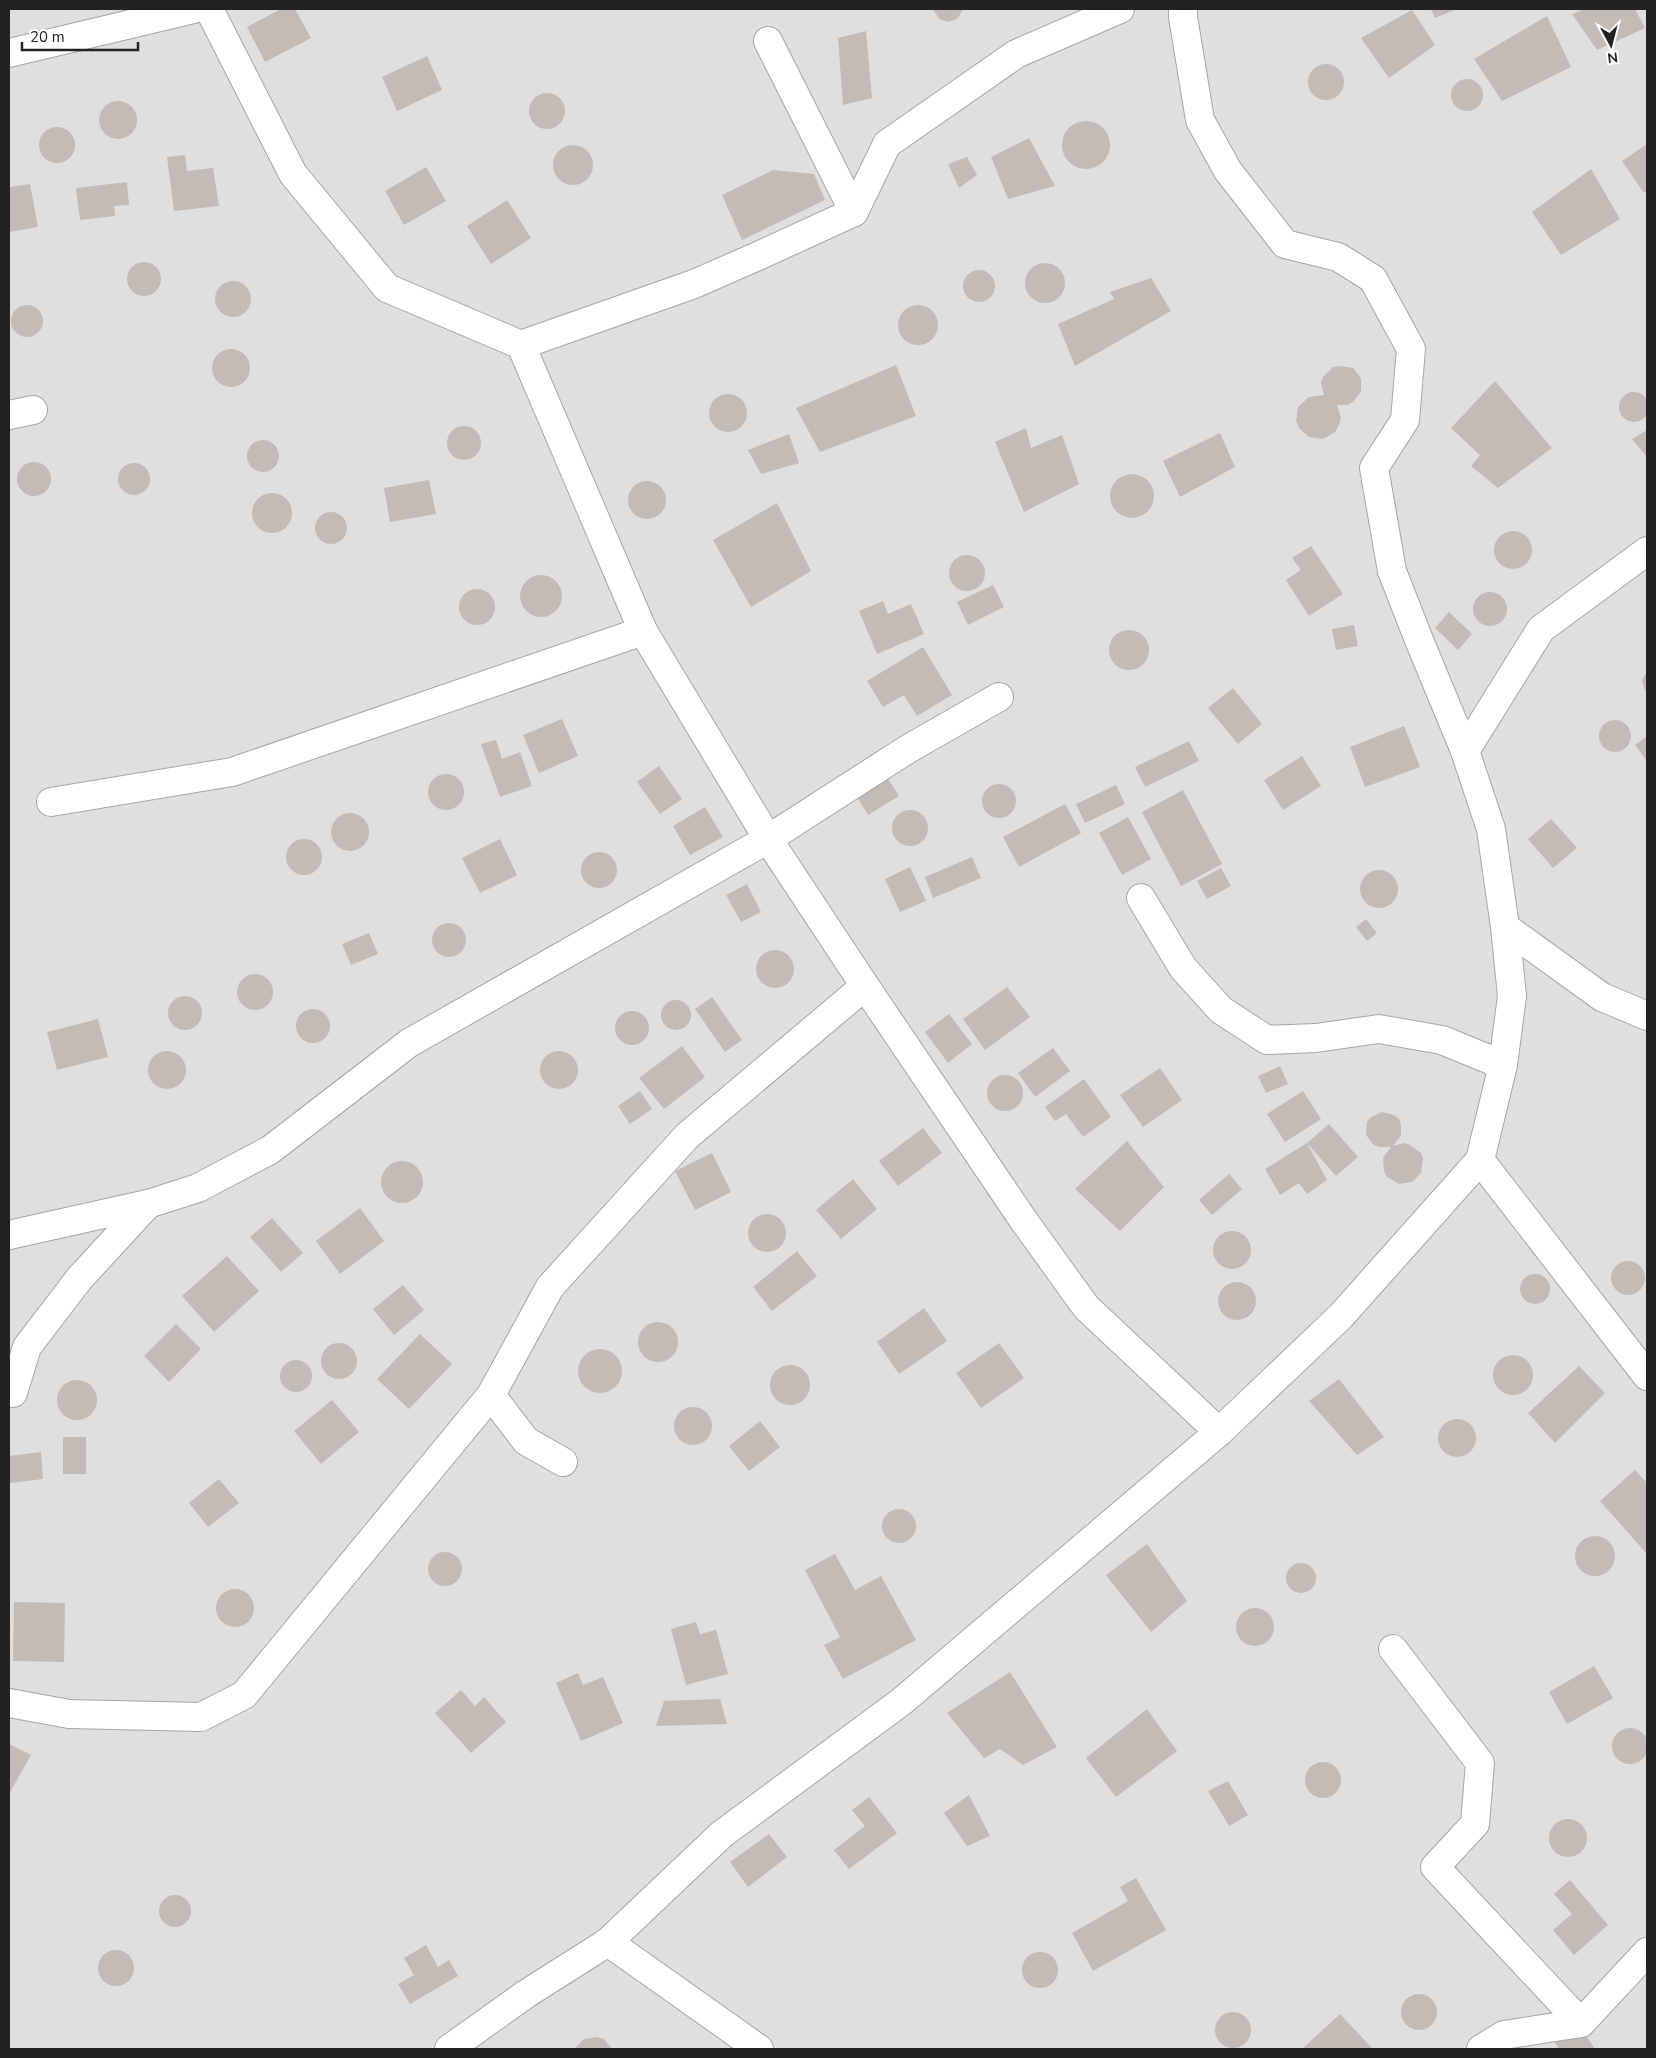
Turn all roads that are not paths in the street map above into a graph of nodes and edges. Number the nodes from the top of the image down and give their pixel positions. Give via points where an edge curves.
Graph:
1 (194, 9) edge
2 (209, 9) edge
3 (1120, 9) edge
4 (1183, 9) edge
5 (768, 41) dead end
6 (9, 53) edge
7 (854, 212) junction
8 (520, 345) junction
9 (1647, 551) edge
10 (643, 632) junction
11 (999, 697) dead end
12 (1465, 751) junction
13 (51, 802) dead end
14 (768, 839) junction
15 (1141, 898) dead end
16 (1505, 927) junction
17 (865, 986) junction
18 (1647, 1016) edge
19 (1503, 1065) junction
20 (1480, 1160) junction
21 (148, 1204) junction
22 (9, 1235) edge
23 (1647, 1376) edge
24 (13, 1393) dead end
25 (491, 1395) junction
26 (1219, 1432) junction
27 (562, 1462) dead end
28 (1393, 1649) dead end
29 (9, 1703) edge
30 (608, 1942) junction
31 (1647, 1952) edge
32 (1581, 2023) junction
33 (449, 2049) edge
34 (759, 2049) edge
35 (1482, 2049) edge

1 - 6 street
2 - 8 street via 293,174 388,288
3 - 7 street via 1016,54 888,144
4 - 12 street via 1200,120 1228,171 1285,244 1338,257 1373,279 1411,349 1405,420 1374,468 1392,571
5 - 7 street
7 - 8 street via 694,284
8 - 10 street
9 - 12 street via 1541,629
10 - 13 street via 232,772
10 - 14 street
11 - 14 street via 908,749
12 - 16 street via 1491,829
14 - 17 street
14 - 21 street via 410,1043 270,1150 198,1188
15 - 19 street via 1189,975 1221,1010 1267,1040 1316,1038 1379,1029 1442,1040
16 - 18 street via 1602,997
16 - 19 street via 1512,996
17 - 25 street via 687,1136 550,1287
17 - 26 street via 1024,1221 1086,1306
19 - 20 street
20 - 23 street
20 - 26 street via 1341,1316
21 - 22 street
21 - 24 street via 80,1279 27,1347
25 - 27 street via 526,1441
25 - 29 street via 244,1695 201,1717 69,1714
26 - 30 street via 901,1702 722,1834
28 - 32 street via 1480,1763 1475,1824 1435,1867
30 - 33 street via 526,1994
30 - 34 street
31 - 32 street
32 - 35 street via 1504,2036

